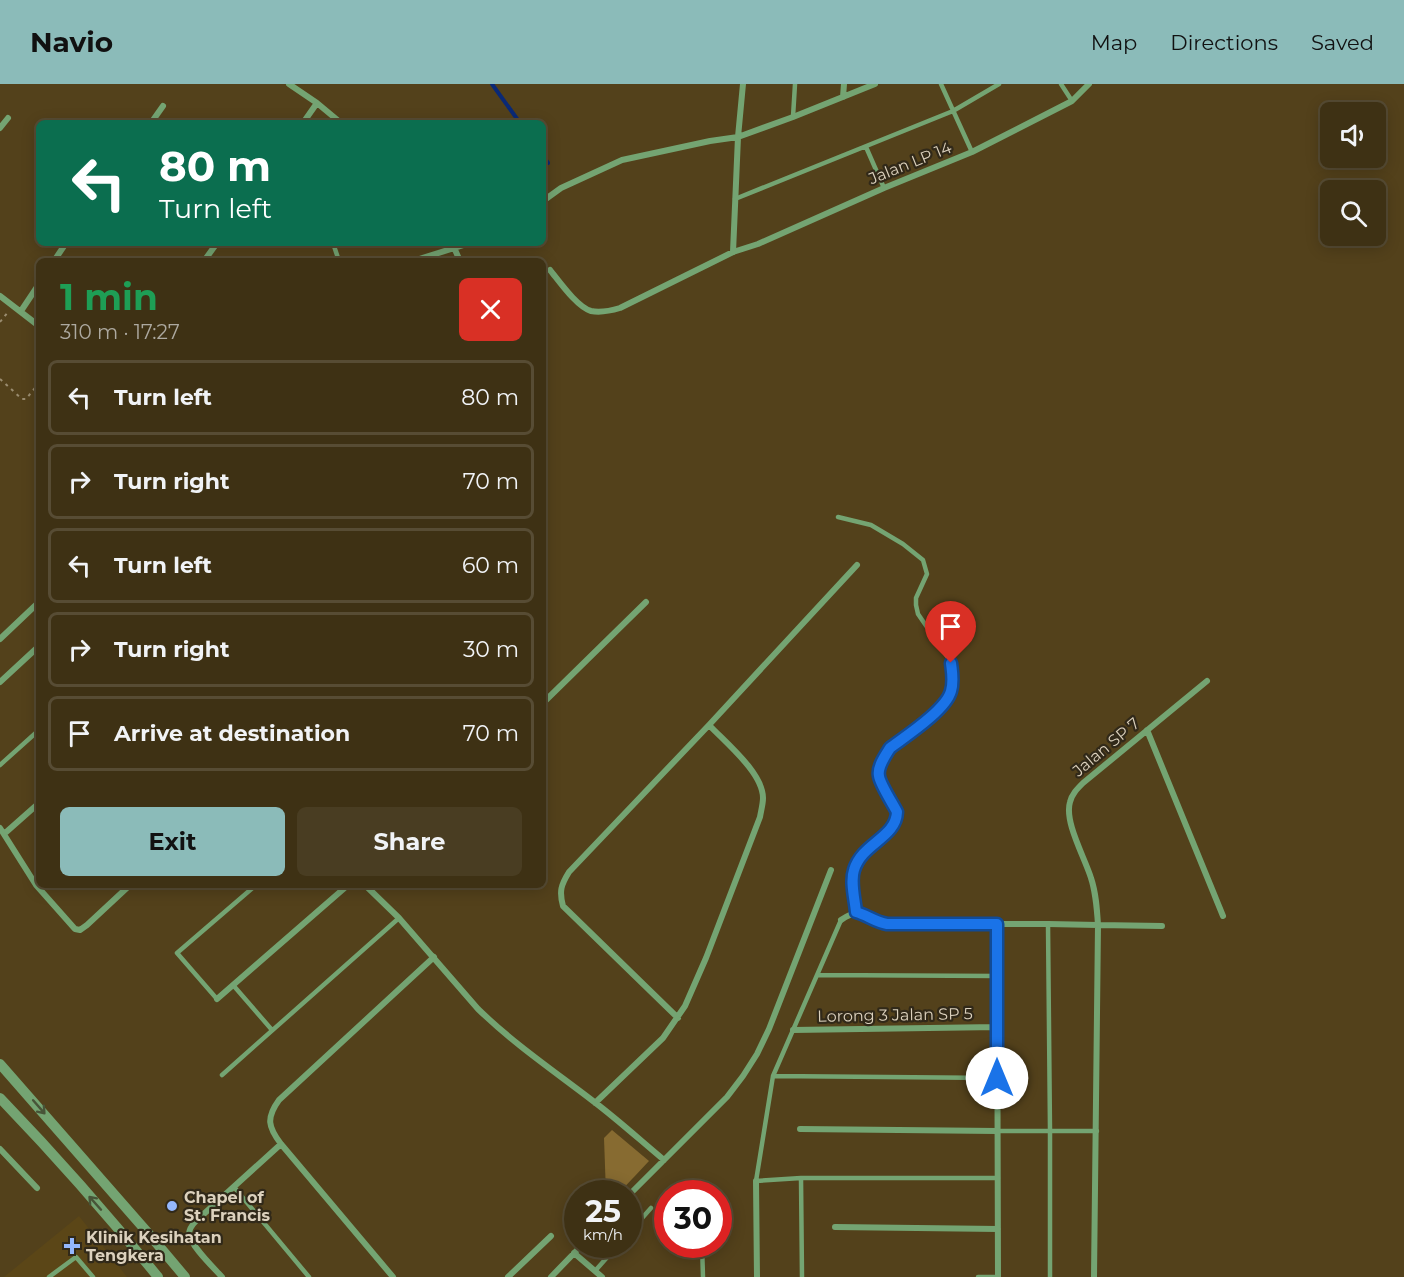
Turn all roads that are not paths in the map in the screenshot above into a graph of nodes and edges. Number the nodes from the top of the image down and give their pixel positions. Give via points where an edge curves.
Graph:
1 (290, 84) edge
2 (743, 84) edge
3 (795, 84) edge
4 (844, 84) edge
5 (875, 84) edge
6 (941, 84) edge
7 (999, 84) edge
8 (1061, 84) edge
9 (1089, 84) edge
10 (843, 97) junction
11 (1072, 101) junction
12 (317, 103) junction
13 (163, 106) dead end
14 (953, 111) junction
15 (793, 117) junction
16 (8, 118) dead end
17 (153, 120) edge
18 (305, 120) edge
19 (337, 120) edge
20 (0, 128) edge
21 (738, 137) junction
22 (866, 147) junction
23 (972, 152) junction
24 (884, 188) junction
25 (546, 199) edge
26 (735, 199) junction
27 (451, 246) edge
28 (733, 252) junction
29 (421, 258) edge
30 (550, 270) dead end
31 (36, 288) edge
32 (0, 296) edge
33 (21, 311) junction
34 (36, 324) edge
35 (838, 517) dead end
36 (857, 565) dead end
37 (645, 602) dead end
38 (36, 605) edge
39 (0, 639) edge
40 (36, 649) edge
41 (1207, 681) dead end
42 (0, 682) edge
43 (546, 701) edge
44 (709, 725) junction
45 (1147, 730) junction
46 (36, 733) edge
47 (0, 765) edge
48 (36, 805) edge
49 (2, 831) edge
50 (831, 870) dead end
51 (36, 881) edge
52 (41, 888) edge
53 (127, 888) edge
54 (253, 888) edge
55 (345, 888) edge
56 (367, 888) edge
57 (856, 912) junction
58 (1223, 916) dead end
59 (399, 918) junction
60 (841, 920) joint
61 (997, 924) junction
62 (1048, 924) junction
63 (1098, 925) junction
64 (1162, 926) dead end
65 (434, 957) junction
66 (817, 975) junction
67 (996, 976) junction
68 (233, 985) junction
69 (217, 999) joint
70 (678, 1018) junction
71 (997, 1027) junction
72 (273, 1030) junction
73 (793, 1030) junction
74 (0, 1064) edge
75 (222, 1075) dead end
76 (773, 1076) junction
77 (997, 1078) junction
78 (0, 1098) edge
79 (595, 1102) junction
80 (800, 1129) dead end
81 (1050, 1130) junction
82 (997, 1131) junction
83 (1097, 1131) junction
84 (281, 1144) junction
85 (0, 1149) edge
86 (664, 1160) junction
87 (801, 1178) junction
88 (998, 1178) junction
89 (756, 1180) junction
90 (642, 1182) edge
91 (234, 1187) junction
92 (37, 1188) dead end
93 (651, 1208) dead end
94 (642, 1218) edge
95 (835, 1227) dead end
96 (998, 1228) junction
97 (148, 1233) junction
98 (550, 1236) dead end
99 (134, 1246) junction
100 (569, 1258) edge
101 (580, 1258) edge
102 (606, 1258) edge
103 (702, 1258) edge
104 (595, 1271) junction
105 (50, 1277) edge
106 (93, 1277) edge
107 (158, 1277) edge
108 (185, 1277) edge
109 (222, 1277) edge
110 (309, 1277) edge
111 (393, 1277) edge
112 (508, 1277) edge
113 (551, 1277) edge
114 (602, 1277) edge
115 (703, 1277) edge
116 (757, 1277) edge
117 (802, 1277) edge
118 (978, 1277) edge
119 (998, 1277) edge
120 (1050, 1277) edge
121 (1094, 1277) edge

1 - 12 street
2 - 21 street
3 - 15 lane
4 - 10 street
5 - 10 street
6 - 14 lane
7 - 14 lane
8 - 11 lane
9 - 11 street, Jalan LP 14
10 - 15 street
11 - 23 street, Jalan LP 14
12 - 18 street
12 - 19 street
13 - 17 street
14 - 22 lane
14 - 23 lane
15 - 21 street
16 - 20 street
21 - 25 street via 622,160
21 - 26 street
22 - 24 lane
22 - 26 lane
23 - 24 street, Jalan LP 14
24 - 28 street, Jalan LP 14
26 - 28 street
27 - 29 street
28 - 30 street, Jalan LP 14 via 620,308 604,312 583,308
31 - 33 street
32 - 33 street
33 - 34 street
35 - 57 lane via 870,525 923,560 927,574 916,598 918,614 951,663 953,676 951,692 943,706 890,748 882,763 879,777 897,818 890,831 863,852 854,869
36 - 44 street
37 - 43 street
38 - 39 street
40 - 42 street
41 - 45 street, Jalan SP 7
44 - 70 street via 752,770 763,798 760,817 706,958
44 - 70 street via 569,872 560,895 562,906
45 - 58 street
45 - 63 street, Jalan SP 7 via 1083,783 1070,803 1071,825 1095,892
46 - 47 lane
48 - 49 street
49 - 51 street
50 - 86 street via 757,1054 727,1097
52 - 53 street via 80,930
54 - 69 lane via 177,953
55 - 68 street
56 - 59 street
57 - 60 street
57 - 61 street via 887,924
59 - 65 street
59 - 72 lane
60 - 66 lane
61 - 62 street
61 - 67 street
62 - 63 street
62 - 81 lane
63 - 64 street
63 - 83 street, Jalan SP 7
65 - 79 street via 478,1010
65 - 84 street via 273,1107 270,1125
66 - 67 lane
66 - 73 lane
67 - 71 street
68 - 69 street
68 - 72 lane
70 - 79 street via 663,1038
71 - 73 street, Lorong 3 Jalan SP 5
71 - 77 street
72 - 75 lane
73 - 76 lane
74 -> 97 street
76 - 77 lane
76 - 89 lane
77 - 82 street
99 -> 78 street
79 - 86 street
80 - 82 street
81 - 82 lane
81 - 83 lane
81 - 120 lane
82 - 88 street
83 - 121 street, Jalan SP 7
84 - 91 street
84 - 111 street
85 - 92 street
86 - 90 street
87 - 88 lane
87 - 89 lane
87 - 117 lane
88 - 96 street
89 - 116 street
91 - 109 street via 195,1221 189,1233 194,1245
91 - 110 lane
93 - 94 lane
95 - 96 street
96 - 119 street
97 - 99 street
97 - 108 street
98 - 112 street
99 - 107 street
100 - 113 street
101 - 104 street
102 - 104 lane
103 - 115 lane
104 - 114 street
105 - 106 lane via 76,1257
118 - 119 lane

